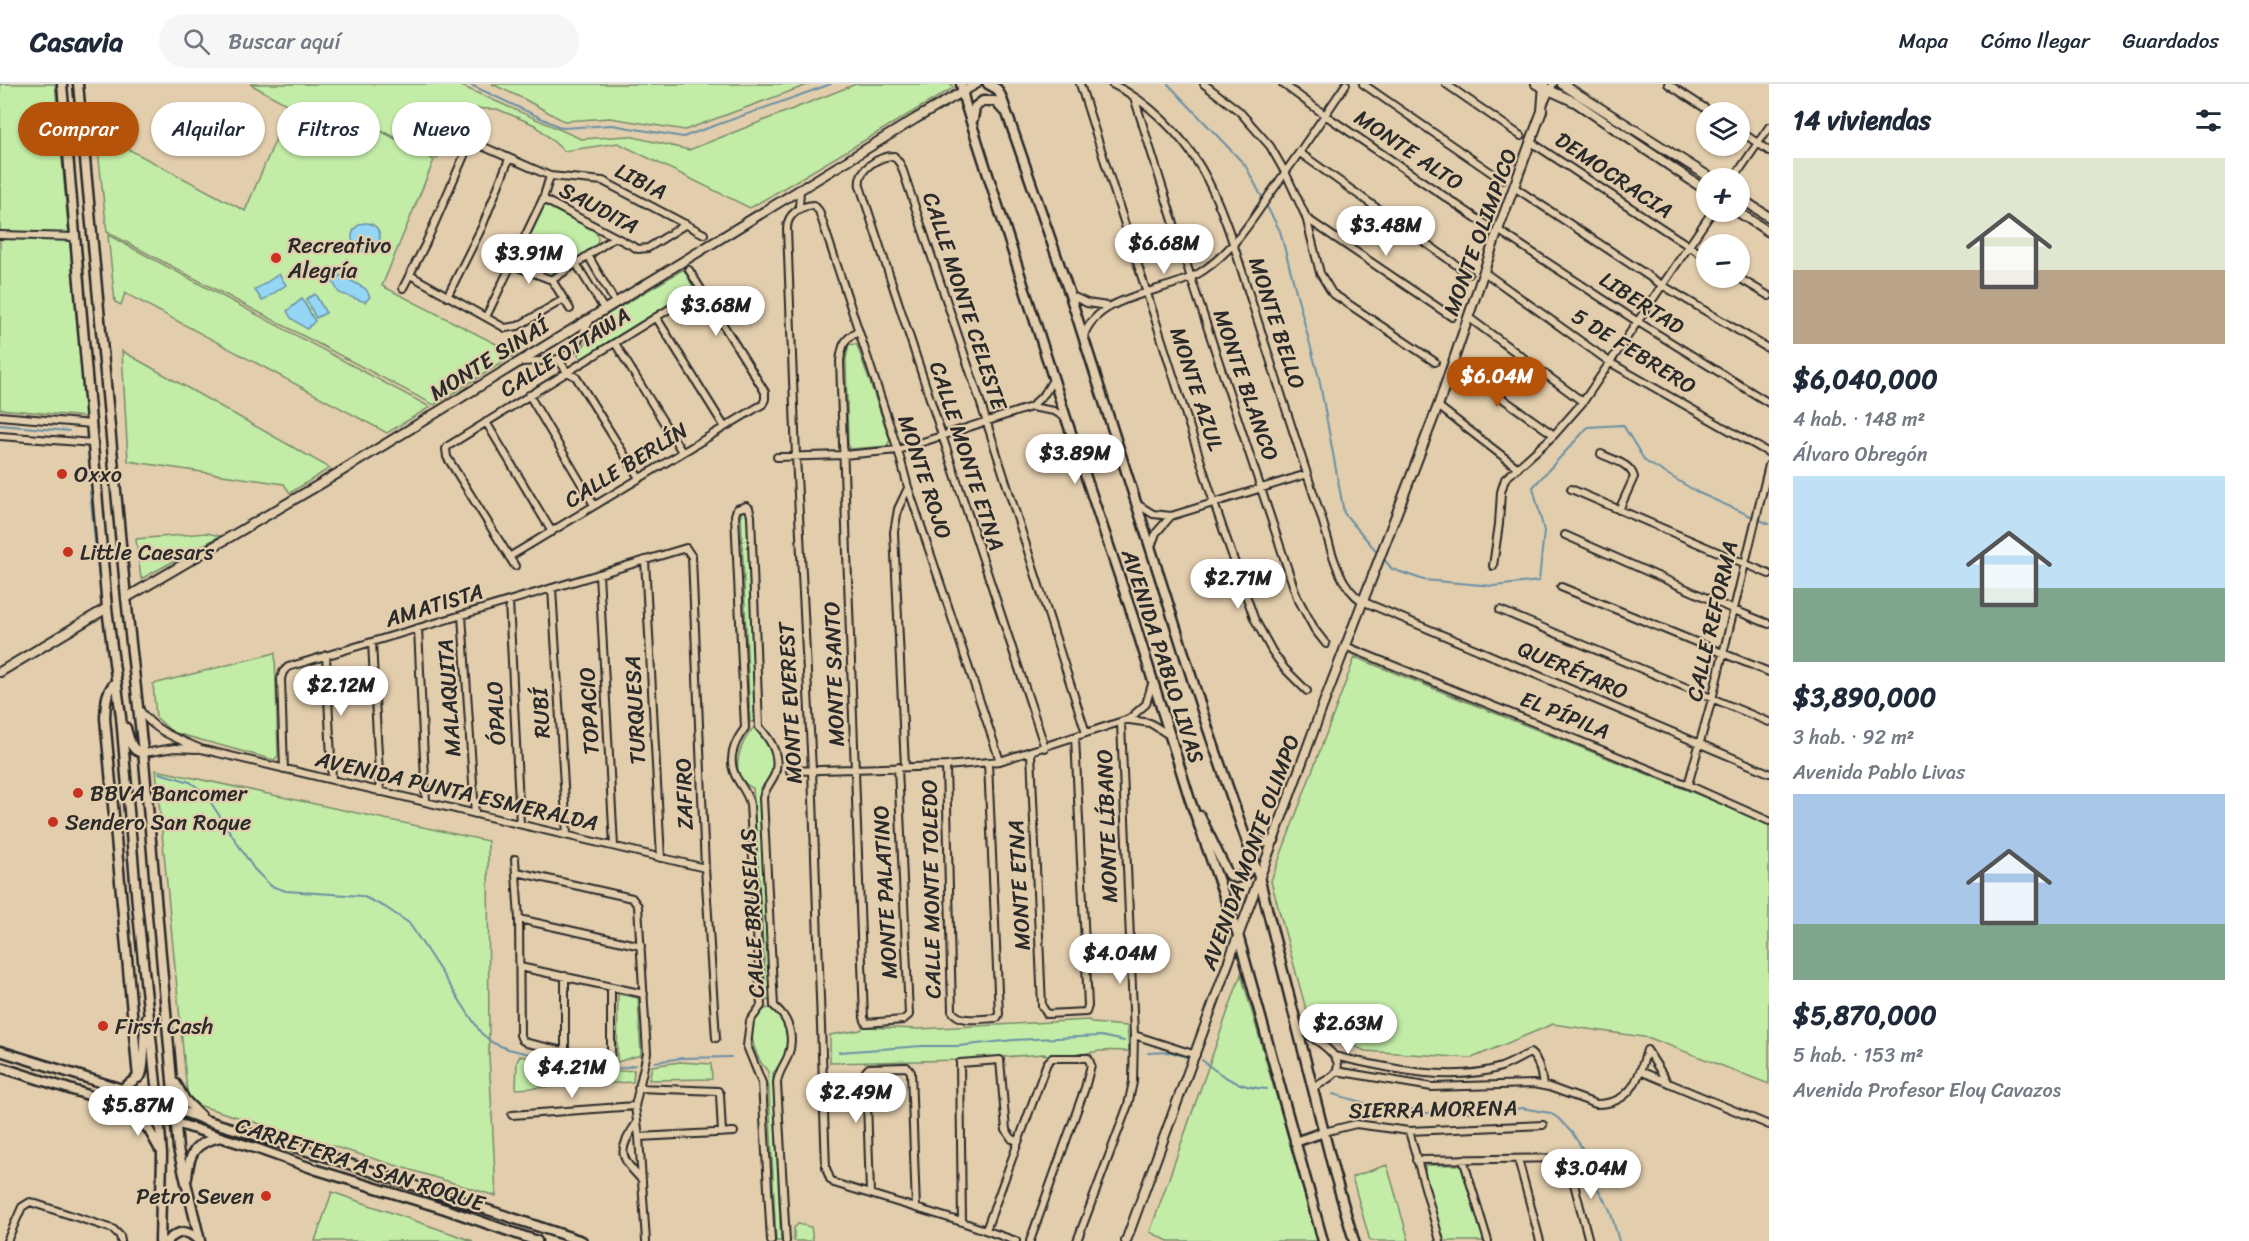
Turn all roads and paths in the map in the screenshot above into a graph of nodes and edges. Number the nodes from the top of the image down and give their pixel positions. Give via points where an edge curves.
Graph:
1 (62, 84) edge
2 (78, 84) edge
3 (976, 84) edge
4 (988, 84) edge
5 (1080, 84) edge
6 (1112, 84) edge
7 (1204, 84) edge
8 (1283, 84) edge
9 (1346, 84) edge
10 (1363, 84) edge
11 (1446, 84) edge
12 (1562, 84) edge
13 (1668, 84) edge
14 (1546, 86) edge
15 (961, 88) edge
16 (1134, 97) junction
17 (64, 102) edge
18 (80, 102) edge
19 (1696, 102) edge
20 (1325, 115) junction
21 (1008, 118) junction
22 (1769, 127) edge
23 (974, 128) junction
24 (1521, 136) dead end
25 (1750, 138) edge
26 (1531, 142) junction
27 (1758, 143) junction
28 (1769, 151) edge
29 (1300, 153) junction
30 (68, 156) edge
31 (85, 156) edge
32 (894, 156) joint
33 (509, 159) junction
34 (69, 167) junction
35 (1741, 168) edge
36 (1696, 169) edge
37 (1286, 174) junction
38 (550, 176) junction
39 (1502, 180) dead end
40 (1696, 184) edge
41 (1514, 187) junction
42 (800, 189) junction
43 (88, 190) junction
44 (543, 199) junction
45 (1750, 205) edge
46 (799, 209) junction
47 (1306, 217) junction
48 (1769, 217) edge
49 (1750, 220) edge
50 (1705, 222) edge
51 (686, 224) junction
52 (1485, 224) dead end
53 (1498, 230) junction
54 (1769, 232) edge
55 (704, 234) dead end
56 (0, 235) edge
57 (76, 237) junction
58 (615, 237) junction
59 (1233, 245) junction
60 (1689, 247) junction
61 (1696, 251) edge
62 (589, 257) junction
63 (577, 264) junction
64 (512, 265) junction
65 (689, 270) dead end
66 (1484, 272) junction
67 (1469, 274) dead end
68 (410, 275) junction
69 (1191, 278) junction
70 (552, 280) junction
71 (1662, 285) junction
72 (1750, 285) edge
73 (402, 288) dead end
74 (700, 290) junction
75 (1147, 293) junction
76 (1070, 295) junction
77 (1769, 296) edge
78 (447, 297) junction
79 (564, 299) junction
80 (615, 302) junction
81 (1107, 306) junction
82 (570, 309) dead end
83 (604, 309) junction
84 (593, 316) junction
85 (486, 317) junction
86 (657, 317) junction
87 (1452, 317) dead end
88 (1468, 318) junction
89 (1638, 322) junction
90 (858, 331) junction
91 (1083, 338) junction
92 (615, 343) junction
93 (1769, 349) edge
94 (569, 355) junction
95 (559, 360) junction
96 (518, 362) junction
97 (1435, 362) dead end
98 (1452, 363) junction
99 (1611, 363) junction
100 (576, 366) junction
101 (567, 372) junction
102 (576, 377) junction
103 (1054, 378) junction
104 (529, 395) junction
105 (1583, 402) junction
106 (1769, 403) edge
107 (1437, 406) junction
108 (1031, 407) junction
109 (0, 416) edge
110 (1066, 418) junction
111 (986, 421) junction
112 (486, 422) junction
113 (92, 424) junction
114 (724, 426) junction
115 (1554, 435) junction
116 (0, 436) edge
117 (941, 436) junction
118 (93, 443) junction
119 (898, 450) junction
120 (682, 452) junction
121 (1769, 453) edge
122 (1601, 454) dead end
123 (843, 455) junction
124 (796, 456) junction
125 (777, 457) dead end
126 (1769, 465) edge
127 (1518, 468) junction
128 (1307, 474) junction
129 (639, 478) junction
130 (908, 487) junction
131 (1262, 489) junction
132 (1571, 489) dead end
133 (1136, 503) junction
134 (1214, 503) junction
135 (594, 505) junction
136 (1619, 510) junction
137 (1171, 516) junction
138 (552, 532) junction
139 (1566, 535) dead end
140 (1386, 544) joint
141 (1150, 549) junction
142 (689, 550) joint
143 (509, 557) junction
144 (645, 560) junction
145 (1744, 564) junction
146 (515, 566) dead end
147 (1493, 566) dead end
148 (600, 574) junction
149 (1769, 574) edge
150 (1561, 587) dead end
151 (552, 588) junction
152 (126, 598) junction
153 (509, 601) junction
154 (1362, 602) junction
155 (107, 608) junction
156 (1500, 610) dead end
157 (1734, 610) junction
158 (462, 615) junction
159 (1769, 624) edge
160 (418, 628) junction
161 (372, 642) junction
162 (1326, 644) dead end
163 (1345, 646) junction
164 (1724, 654) junction
165 (326, 655) junction
166 (2, 669) edge
167 (1769, 672) edge
168 (116, 682) junction
169 (1152, 684) junction
170 (1307, 691) dead end
171 (1712, 699) junction
172 (139, 709) junction
173 (121, 717) junction
174 (1129, 719) junction
175 (1769, 722) edge
176 (1121, 723) junction
177 (759, 727) junction
178 (745, 728) junction
179 (1086, 734) junction
180 (1171, 736) junction
181 (1075, 737) junction
182 (1701, 742) junction
183 (1045, 748) junction
184 (201, 749) junction
185 (144, 753) junction
186 (1030, 753) junction
187 (1000, 761) junction
188 (988, 763) junction
189 (946, 766) junction
190 (901, 767) junction
191 (284, 769) junction
192 (856, 769) junction
193 (812, 770) junction
194 (790, 771) dead end
195 (1769, 773) edge
196 (332, 780) junction
197 (1688, 785) junction
198 (380, 792) junction
199 (1190, 800) junction
200 (426, 802) junction
201 (129, 811) junction
202 (475, 814) junction
203 (1769, 821) edge
204 (115, 824) junction
205 (520, 824) junction
206 (567, 835) junction
207 (1247, 840) junction
208 (1274, 840) junction
209 (614, 846) junction
210 (1251, 853) junction
211 (661, 858) junction
212 (515, 859) dead end
213 (705, 868) junction
214 (517, 872) junction
215 (1259, 877) junction
216 (121, 890) junction
217 (137, 904) junction
218 (519, 919) junction
219 (1238, 935) junction
220 (641, 946) junction
221 (520, 967) junction
222 (565, 976) junction
223 (611, 988) junction
224 (644, 994) junction
225 (761, 1006) junction
226 (774, 1006) junction
227 (149, 1012) junction
228 (866, 1023) joint
229 (1298, 1028) junction
230 (1134, 1035) junction
231 (716, 1038) dead end
232 (0, 1051) edge
233 (566, 1052) junction
234 (1196, 1055) junction
235 (1334, 1056) junction
236 (23, 1059) junction
237 (172, 1064) junction
238 (2, 1067) edge
239 (1336, 1071) junction
240 (1640, 1071) junction
241 (138, 1078) junction
242 (1668, 1083) junction
243 (1544, 1086) junction
244 (638, 1088) junction
245 (1313, 1088) junction
246 (122, 1089) junction
247 (158, 1103) junction
248 (635, 1106) junction
249 (128, 1108) junction
250 (176, 1109) junction
251 (512, 1115) dead end
252 (159, 1118) junction
253 (208, 1121) junction
254 (177, 1123) junction
255 (636, 1124) junction
256 (1543, 1125) dead end
257 (1769, 1125) edge
258 (1409, 1131) junction
259 (734, 1132) dead end
260 (1324, 1132) junction
261 (722, 1133) junction
262 (220, 1137) junction
263 (639, 1137) junction
264 (1018, 1141) junction
265 (1295, 1142) junction
266 (162, 1155) junction
267 (1463, 1159) junction
268 (1518, 1159) junction
269 (1416, 1160) junction
270 (642, 1181) junction
271 (186, 1184) junction
272 (870, 1193) junction
273 (916, 1208) junction
274 (962, 1222) junction
275 (548, 1230) junction
276 (986, 1230) junction
277 (7, 1241) edge
278 (121, 1241) edge
279 (160, 1241) edge
280 (167, 1241) edge
281 (200, 1241) edge
282 (537, 1241) edge
283 (563, 1241) edge
284 (582, 1241) edge
285 (646, 1241) edge
286 (771, 1241) edge
287 (786, 1241) edge
288 (1016, 1241) edge
289 (1030, 1241) edge
290 (1077, 1241) edge
291 (1126, 1241) edge
292 (1323, 1241) edge
293 (1354, 1241) edge
294 (1440, 1241) edge
295 (1488, 1241) edge
296 (1540, 1241) edge
297 (1589, 1241) edge

1 - 17 main road
2 - 18 main road
3 - 15 street, MONTE SINAÍ
4 - 21 main road, AVENIDA PABLO LIVAS via 999,92
5 - 75 street, MONTE AZUL
6 - 16 street, MONTE BELLO
7 - 37 street via 1252,123
8 - 20 street, MONTE ALTO
9 - 20 street
10 - 39 street
11 - 24 street
12 - 36 street
13 - 19 street
14 - 26 street, MONTE OLIMPICO
14 - 40 street
15 - 23 main road, AVENIDA PABLO LIVAS
15 - 42 street, MONTE SINAÍ
16 - 59 street, MONTE BELLO via 1171,129 1194,157 1210,185
16 - 69 street, MONTE BLANCO
20 - 29 street
20 - 52 street, MONTE ALTO
21 - 23 main road via 995,101 983,101 974,110
21 - 76 main road, AVENIDA PABLO LIVAS
22 - 27 street
23 - 103 main road, AVENIDA PABLO LIVAS
25 - 27 street
26 - 41 street, MONTE OLIMPICO
26 - 60 street, DEMOCRACIA
27 - 28 street
27 - 35 street
29 - 37 street
29 - 67 street
30 - 34 main road
31 - 43 main road
32 - 111 street, CALLE MONTE CELESTE via 901,165
32 - 117 street, CALLE MONTE ETNA via 882,158 867,168 860,176 860,186
33 - 38 street, LIBIA
33 - 68 street, LIBIA via 479,144 468,147
33 - 78 street via 482,227
34 - 43 main road via 80,168
34 - 57 main road
37 - 47 street
37 - 59 street
38 - 44 street
38 - 51 street, LIBIA via 603,181
41 - 53 street, MONTE OLIMPICO
41 - 71 street
42 - 46 street
42 - 80 street, MONTE SINAÍ
43 - 152 main road
44 - 58 street, SAUDITA
44 - 64 street
45 - 48 street
46 - 90 street, MONTE ROJO via 814,206 819,210
46 - 124 street, MONTE EVEREST via 788,219
47 - 87 street
47 - 97 street via 1320,273 1332,293
49 - 54 street
50 - 60 street
51 - 55 street, LIBIA
51 - 58 street, SAUDITA via 648,248 638,249
53 - 66 street, MONTE OLIMPICO
53 - 89 street, LIBERTAD
56 - 57 street
57 - 113 main road
58 - 62 street
59 - 69 street
59 - 128 street, MONTE BELLO
60 - 61 street, DEMOCRACIA
60 - 71 street
62 - 63 street
62 - 80 street
63 - 70 street
63 - 83 street
64 - 70 street
64 - 85 street
65 - 74 street
66 - 88 street, MONTE OLIMPICO
66 - 99 street, 5 DE FEBRERO
68 - 73 street, LIBIA
68 - 78 street
69 - 75 street
69 - 131 street, MONTE BLANCO
70 - 79 street
71 - 89 street
71 - 93 street
72 - 77 street
74 - 86 street, CALLE OTTAWA
74 - 114 street, CALLE BERLÍN via 765,392 763,404
75 - 81 street
75 - 134 street, MONTE AZUL
76 - 81 street
76 - 91 main road, AVENIDA PABLO LIVAS
78 - 85 street
79 - 82 street
79 - 85 street via 518,326 505,328
80 - 83 street, MONTE SINAÍ
81 - 91 street
83 - 84 street, MONTE SINAÍ
84 - 94 street
84 - 96 street, MONTE SINAÍ
86 - 92 street, CALLE OTTAWA
86 - 114 street
88 - 98 street, MONTE OLIMPICO
88 - 105 street
89 - 99 street
89 - 106 street, LIBERTAD
90 - 119 street, MONTE ROJO
90 - 123 street, MONTE SANTO via 843,343 840,361
91 - 133 main road, AVENIDA PABLO LIVAS
92 - 100 street, CALLE OTTAWA
92 - 120 street
94 - 95 street
94 - 100 street
95 - 96 street
95 - 101 street
96 - 152 street, MONTE SINAÍ
98 - 107 street, MONTE OLIMPICO
98 - 115 street
99 - 105 street
99 - 121 street, 5 DE FEBRERO
100 - 101 street, CALLE OTTAWA
100 - 102 street
101 - 102 street
101 - 104 street, CALLE OTTAWA
102 - 129 street
103 - 108 street
103 - 110 main road, AVENIDA PABLO LIVAS
104 - 112 street, CALLE OTTAWA
104 - 135 street
105 - 115 street
107 - 127 street
107 - 140 street, MONTE OLIMPICO
108 - 110 street via 1054,411
108 - 111 street
109 - 113 street
110 - 169 main road, AVENIDA PABLO LIVAS
111 - 117 street
111 - 179 street, CALLE MONTE CELESTE
112 - 138 street
112 - 143 street, CALLE OTTAWA via 448,446 445,453
113 - 118 main road
114 - 120 street, CALLE BERLÍN
115 - 127 street
116 - 118 street
117 - 119 street
117 - 183 street, CALLE MONTE ETNA
118 - 155 main road
119 - 123 street
119 - 130 street, MONTE ROJO
120 - 129 street, CALLE BERLÍN
122 - 136 street via 1630,467 1633,473
123 - 124 street
123 - 192 street, MONTE SANTO
124 - 125 street
124 - 193 street, MONTE EVEREST
126 - 145 street, CALLE REFORMA
127 - 147 street via 1503,482
128 - 131 street
128 - 154 street, MONTE BELLO via 1344,584
129 - 135 street, CALLE BERLÍN
130 - 187 street, MONTE ROJO
130 - 190 street, MONTE PALATINO via 894,532
131 - 134 street
131 - 162 street, MONTE BLANCO via 1298,597
132 - 136 street
133 - 137 street via 1153,514
133 - 141 main road, AVENIDA PABLO LIVAS
134 - 137 street
134 - 170 street, MONTE AZUL via 1258,626 1284,668
135 - 138 street, CALLE BERLÍN
136 - 145 street
137 - 141 street via 1156,533
138 - 143 street, CALLE BERLÍN
139 - 157 street
140 - 154 street, AVENIDA MONTE OLIMPO
141 - 207 main road, AVENIDA PABLO LIVAS
142 - 144 street, AMATISTA via 681,548
142 - 213 street, ZAFIRO
143 - 146 street
144 - 148 street, AMATISTA
144 - 211 street, TURQUESA
145 - 149 street
145 - 157 street, CALLE REFORMA
148 - 151 street, AMATISTA
148 - 209 street, TOPACIO
150 - 164 street
151 - 153 street, AMATISTA
151 - 206 street, RUBÍ
152 - 172 main road
153 - 158 street, AMATISTA
153 - 205 street, ÓPALO
154 - 163 street, AVENIDA MONTE OLIMPO
154 - 182 street, QUERÉTARO
155 - 166 street
155 - 168 main road
156 - 171 street
157 - 159 street
157 - 164 street, CALLE REFORMA
158 - 160 street, AMATISTA
158 - 202 street, MALAQUITA
160 - 161 street, AMATISTA
160 - 200 street
161 - 165 street, AMATISTA
161 - 198 street
163 - 197 street, EL PÍPILA
163 - 208 street, AVENIDA MONTE OLIMPO
164 - 167 street
164 - 171 street, CALLE REFORMA
165 - 191 street, AMATISTA via 292,665 283,672
165 - 196 street
168 - 173 main road
168 - 204 main road via 108,690 105,718
169 - 174 street via 1146,704
169 - 180 main road, AVENIDA PABLO LIVAS
171 - 175 street
171 - 182 street, CALLE REFORMA
172 - 184 street, AVENIDA PUNTA ESMERALDA via 168,736
172 - 185 main road
173 - 185 main road via 132,747
173 - 201 main road
174 - 176 street
174 - 180 street via 1150,723
176 - 179 street
176 - 230 street, MONTE LÍBANO
177 - 178 street
177 - 178 street, CALLE BRUSELAS via 751,516 746,506 737,508 735,515
177 - 226 street, CALLE BRUSELAS via 770,740 776,761 764,798
178 - 225 street, CALLE BRUSELAS via 733,746 731,762 750,804
179 - 181 street
180 - 199 main road, AVENIDA PABLO LIVAS
181 - 183 street
181 - 186 street, MONTE ETNA via 1086,1012 1047,1014 1042,1006
182 - 195 street, QUERÉTARO
182 - 197 street, CALLE REFORMA
183 - 186 street
184 - 185 street, AVENIDA PUNTA ESMERALDA
184 - 191 street, AVENIDA PUNTA ESMERALDA
185 - 237 main road
186 - 187 street
187 - 188 street
188 - 189 street
188 - 189 street, CALLE MONTE TOLEDO via 997,1018 962,1019 952,1011
189 - 190 street
190 - 192 street
190 - 228 street, MONTE PALATINO via 909,1015 903,1020
191 - 196 street, AVENIDA PUNTA ESMERALDA
192 - 193 street
192 - 228 street, MONTE SANTO
193 - 194 street
193 - 272 street, MONTE EVEREST via 826,1168 834,1183
196 - 198 street, AVENIDA PUNTA ESMERALDA
197 - 203 street, EL PÍPILA
198 - 200 street, AVENIDA PUNTA ESMERALDA
199 - 210 main road via 1227,874 1235,878 1246,875
199 - 219 main road, AVENIDA PABLO LIVAS
200 - 202 street, AVENIDA PUNTA ESMERALDA
201 - 204 main road
201 - 217 main road
202 - 205 street, AVENIDA PUNTA ESMERALDA
204 - 216 main road
205 - 206 street, AVENIDA PUNTA ESMERALDA
206 - 209 street, AVENIDA PUNTA ESMERALDA
207 - 208 main road
207 - 210 main road, AVENIDA PABLO LIVAS
208 - 215 street, AVENIDA MONTE OLIMPO
209 - 211 street, AVENIDA PUNTA ESMERALDA
210 - 215 main road, AVENIDA PABLO LIVAS
211 - 213 street, AVENIDA PUNTA ESMERALDA
212 - 214 street
213 - 231 street, ZAFIRO
214 - 218 street
214 - 220 street via 632,898 638,906
215 - 219 street, AVENIDA MONTE OLIMPO
215 - 229 main road
216 - 217 main road
216 - 241 main road
217 - 227 main road
218 - 220 street
218 - 221 street
219 - 234 street, AVENIDA MONTE OLIMPO
219 - 265 main road, AVENIDA PABLO LIVAS
220 - 224 street
221 - 222 street
221 - 233 street via 522,1040
222 - 223 street
222 - 233 street
223 - 224 street
223 - 233 street via 609,1059
224 - 244 street via 647,1053
225 - 226 street
225 - 286 street, CALLE BRUSELAS via 750,1021 747,1046 762,1083
226 - 287 street, CALLE BRUSELAS via 785,1018 790,1033 790,1050 777,1083
227 - 241 main road via 143,1070
227 - 247 main road
229 - 235 street
229 - 245 main road
230 - 234 street
230 - 290 street, MONTE LÍBANO via 1133,1082 1128,1105
232 - 236 main road, CARRETERA A SAN ROQUE
234 - 291 street, AVENIDA MONTE OLIMPO
235 - 239 street
235 - 243 street via 1393,1069 1471,1073 1501,1067 1530,1053 1541,1069
236 - 238 main road via 16,1065
236 - 246 main road, CARRETERA A SAN ROQUE
237 - 250 main road
237 - 253 main road via 185,1100
238 - 249 main road, CARRETERA A SAN ROQUE
239 - 243 street via 1432,1087
239 - 245 street
240 - 242 street
240 - 242 street via 1647,1050
240 - 243 street via 1630,1092 1602,1104
241 - 246 main road
242 - 257 street
244 - 248 street
244 - 261 street via 718,1091
245 - 260 main road
246 - 247 main road, CARRETERA A SAN ROQUE
247 - 250 main road, CARRETERA A SAN ROQUE
247 - 252 main road
248 - 251 street
248 - 255 street
249 - 252 main road, CARRETERA A SAN ROQUE
249 - 266 main road via 154,1136
250 - 253 main road, CARRETERA A SAN ROQUE
250 - 254 main road
252 - 254 main road, CARRETERA A SAN ROQUE
252 - 266 main road
253 - 275 main road, CARRETERA A SAN ROQUE
254 - 262 main road, CARRETERA A SAN ROQUE
254 - 271 main road
255 - 263 street
255 - 270 street via 624,1143 625,1162
256 - 258 street, SIERRA MORENA
258 - 260 street, SIERRA MORENA via 1359,1124
258 - 269 street
259 - 261 street
260 - 265 main road
260 - 293 main road
261 - 263 street
262 - 271 main road via 196,1148
262 - 282 main road, CARRETERA A SAN ROQUE
263 - 270 street
264 - 274 street via 1006,1130 998,1059 962,1062 958,1065
264 - 276 street
264 - 289 street via 1047,1063 1052,1058 1088,1058 1091,1065 1085,1089
265 - 292 main road, AVENIDA PABLO LIVAS
266 - 279 main road
267 - 268 street
267 - 269 street
267 - 295 street
268 - 296 street
268 - 297 street via 1566,1160
269 - 294 street
270 - 285 street
271 - 281 main road
272 - 273 street
272 - 273 street via 867,1071 906,1066 911,1072
273 - 274 street
274 - 276 street
275 - 283 main road
275 - 284 main road, CARRETERA A SAN ROQUE
276 - 288 street
277 - 278 street via 22,1207 35,1202 113,1229
280 - 281 main road via 184,1232

